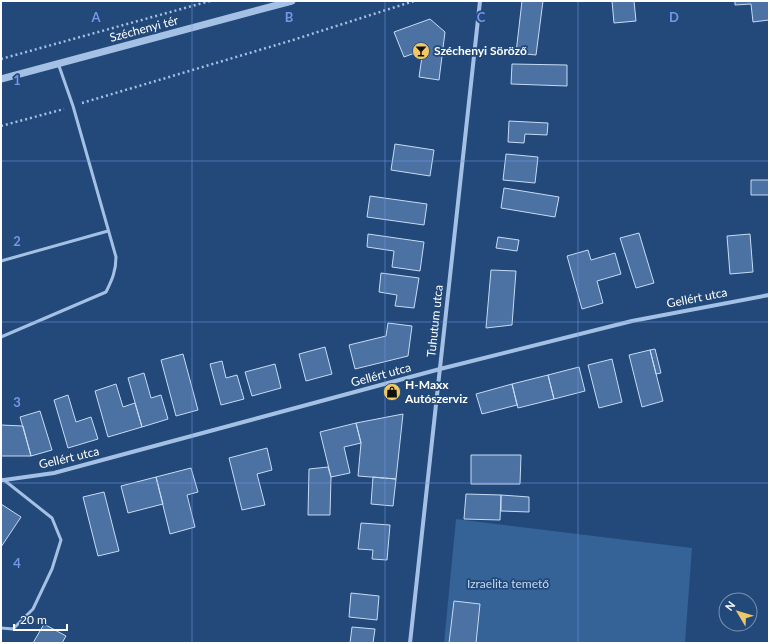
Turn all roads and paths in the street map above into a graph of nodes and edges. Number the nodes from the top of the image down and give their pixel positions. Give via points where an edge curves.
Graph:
1 (210, 1) edge
2 (292, 1) edge
3 (414, 1) edge
4 (480, 1) edge
5 (271, 4) edge
6 (1, 59) edge
7 (58, 63) junction
8 (1, 79) edge
9 (73, 106) junction
10 (1, 126) edge
11 (108, 231) junction
12 (1, 261) edge
13 (769, 294) edge
14 (1, 337) edge
15 (440, 369) junction
16 (2, 480) edge
17 (1, 628) edge
18 (410, 643) edge

1 - 6 path
2 - 5 street, Széchenyi tér
3 - 9 path
4 - 15 street, Tuhutum utca
5 - 7 street, Széchenyi tér
7 - 8 street, Széchenyi tér
7 - 9 lane
9 - 10 path
9 - 11 lane
11 - 12 lane
11 - 14 lane via 116,257 116,268 106,292
13 - 15 street, Gellért utca via 632,321
15 - 16 street, Gellért utca via 54,474
15 - 18 street, Tuhutum utca
16 - 17 lane via 52,518 61,540 52,569 32,609 13,629

